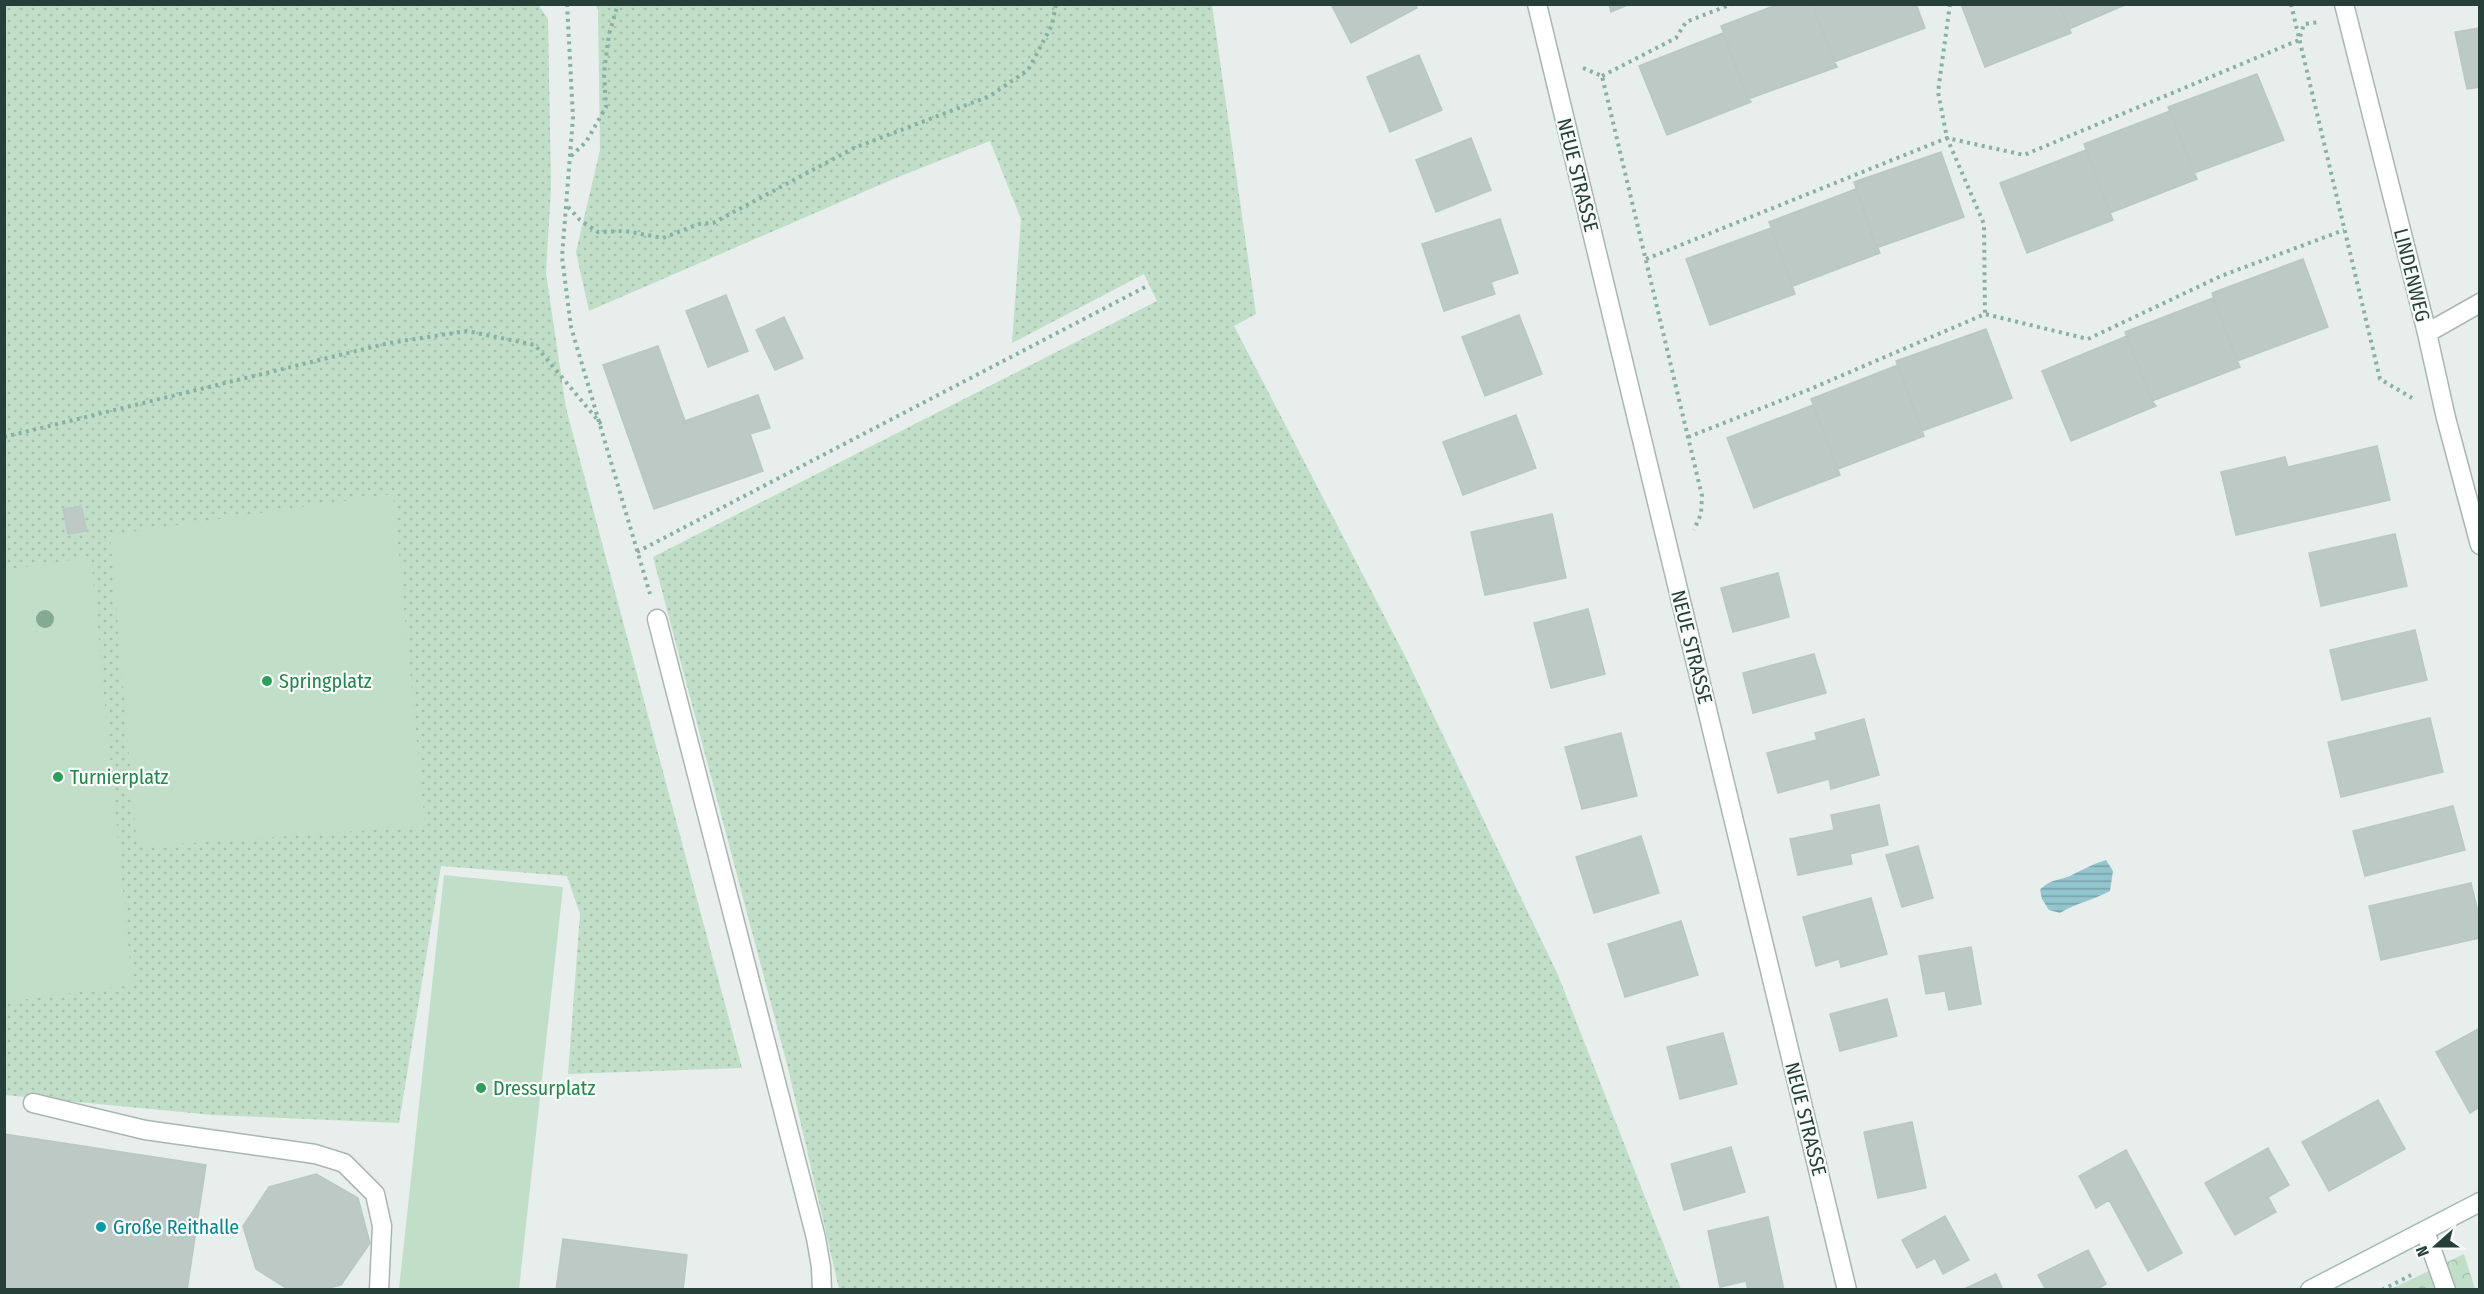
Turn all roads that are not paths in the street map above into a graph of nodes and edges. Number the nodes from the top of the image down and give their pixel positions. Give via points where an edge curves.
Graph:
1 (1537, 4) edge
2 (2345, 11) edge
3 (2480, 303) edge
4 (2427, 333) junction
5 (2480, 545) edge
6 (657, 619) road end
7 (33, 1102) dead end
8 (2480, 1202) edge
9 (2425, 1231) junction
10 (379, 1290) edge
11 (822, 1290) edge
12 (1847, 1290) edge
13 (2310, 1290) edge
14 (2446, 1290) edge

1 - 12 street, NEUE STRASSE
2 - 4 street, LINDENWEG
3 - 4 street
4 - 5 street, LINDENWEG
6 - 11 street via 813,1226
7 - 10 street via 145,1130 315,1154 344,1163 375,1194 382,1226
8 - 9 street
9 - 13 street
9 - 14 street

